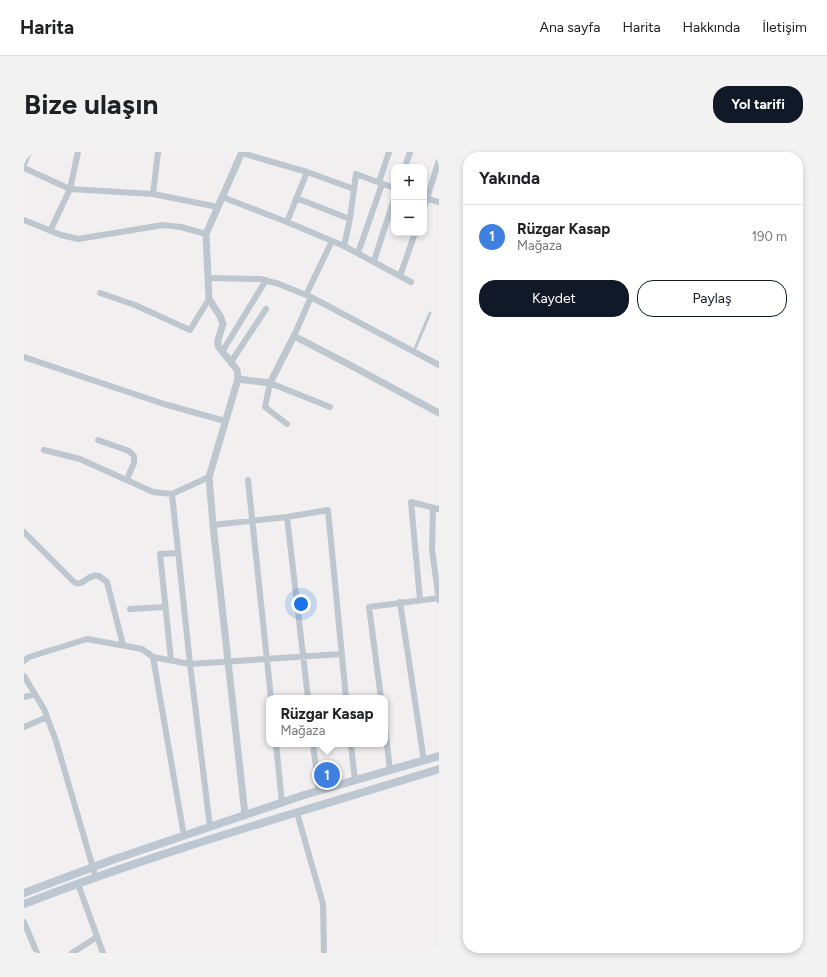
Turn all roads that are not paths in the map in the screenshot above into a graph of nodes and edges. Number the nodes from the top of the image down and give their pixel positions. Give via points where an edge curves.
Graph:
1 (29, 152) edge
2 (78, 152) edge
3 (158, 152) edge
4 (389, 152) edge
5 (410, 152) edge
6 (242, 153) edge
7 (439, 160) edge
8 (24, 164) edge
9 (406, 164) edge
10 (24, 168) edge
11 (307, 172) junction
12 (380, 183) junction
13 (391, 187) edge
14 (70, 189) junction
15 (354, 189) junction
16 (153, 194) junction
17 (427, 195) edge
18 (222, 197) junction
19 (296, 198) junction
20 (427, 198) edge
21 (394, 200) edge
22 (439, 202) edge
23 (218, 207) junction
24 (350, 219) junction
25 (24, 220) edge
26 (287, 222) junction
27 (50, 231) junction
28 (206, 234) junction
29 (414, 236) edge
30 (332, 241) junction
31 (344, 246) junction
32 (358, 253) junction
33 (374, 261) junction
34 (400, 276) junction
35 (208, 278) junction
36 (266, 280) junction
37 (411, 282) dead end
38 (100, 293) dead end
39 (308, 296) junction
40 (209, 299) junction
41 (266, 309) dead end
42 (430, 313) dead end
43 (294, 336) junction
44 (414, 351) junction
45 (222, 352) junction
46 (24, 357) edge
47 (231, 362) junction
48 (439, 365) edge
49 (238, 379) junction
50 (270, 383) junction
51 (330, 407) dead end
52 (439, 413) edge
53 (225, 421) junction
54 (287, 424) dead end
55 (98, 440) dead end
56 (44, 450) dead end
57 (209, 477) junction
58 (127, 479) junction
59 (248, 480) dead end
60 (172, 494) junction
61 (436, 508) edge
62 (287, 517) junction
63 (252, 521) junction
64 (213, 525) junction
65 (24, 532) edge
66 (178, 553) junction
67 (439, 599) edge
68 (420, 600) junction
69 (400, 602) junction
70 (164, 606) junction
71 (130, 609) dead end
72 (123, 645) junction
73 (342, 654) junction
74 (303, 656) junction
75 (153, 657) junction
76 (268, 658) junction
77 (170, 660) junction
78 (24, 661) edge
79 (228, 661) junction
80 (190, 664) junction
81 (24, 676) edge
82 (35, 694) junction
83 (272, 695) edge
84 (308, 695) edge
85 (346, 695) edge
86 (382, 695) edge
87 (24, 697) edge
88 (47, 717) junction
89 (24, 727) edge
90 (276, 747) edge
91 (313, 747) edge
92 (351, 747) edge
93 (387, 747) edge
94 (439, 756) edge
95 (424, 760) junction
96 (390, 770) junction
97 (438, 772) edge
98 (355, 780) junction
99 (319, 791) junction
100 (282, 803) junction
101 (297, 813) junction
102 (245, 815) junction
103 (210, 827) junction
104 (184, 836) junction
105 (93, 867) junction
106 (96, 878) junction
107 (78, 884) junction
108 (24, 894) edge
109 (24, 904) edge
110 (24, 922) edge
111 (97, 937) junction
112 (37, 953) edge
113 (72, 953) edge
114 (103, 953) edge
115 (324, 953) edge

1 - 8 street
2 - 14 street
3 - 16 street
4 - 12 street
5 - 9 street
6 - 11 street
6 - 18 street
7 - 17 street
10 - 14 street
11 - 15 street
11 - 19 street
12 - 13 street
12 - 15 street via 356,174
12 - 32 street
14 - 16 street
14 - 27 street
15 - 24 street
16 - 23 street
18 - 23 street
18 - 26 street
19 - 24 street
19 - 26 street
20 - 22 street
21 - 33 street
23 - 28 street
24 - 31 street
25 - 27 street
26 - 30 street
27 - 28 street via 78,239 163,224
28 - 35 street
29 - 34 street
30 - 31 street
30 - 39 street
31 - 32 street
32 - 33 street
33 - 34 street
34 - 37 street
35 - 36 street
35 - 40 street
36 - 39 street
36 - 45 street
38 - 40 street via 135,305 190,330
39 - 43 street
39 - 44 street
40 - 45 street via 222,320 217,343
41 - 47 street
42 - 44 lane
43 - 50 street
43 - 52 street
44 - 48 street
45 - 47 street
46 - 53 street via 164,404
47 - 49 street via 237,370
49 - 50 street
49 - 53 street
50 - 51 street
50 - 54 street via 265,407
53 - 57 street
55 - 58 street via 128,451 134,456 134,463
56 - 58 street via 80,459
57 - 60 street
57 - 64 street
58 - 60 street via 153,492
59 - 63 street
60 - 66 street
61 - 67 street via 432,550
61 - 68 street via 411,502
62 - 63 street
62 - 73 street via 328,510
62 - 74 street
63 - 64 street
63 - 76 street
64 - 79 street
65 - 72 street via 74,582 81,584 92,576 100,576 106,582
66 - 70 street via 160,554
66 - 80 street
67 - 68 street
68 - 69 street
69 - 86 street via 369,607
69 - 95 street
70 - 71 street
70 - 77 street
72 - 75 street via 142,649
72 - 78 street via 87,639 29,657
73 - 74 street
73 - 85 street
74 - 76 street
74 - 84 street
75 - 77 street
75 - 104 street
76 - 79 street
76 - 83 street
77 - 80 street
79 - 80 street
79 - 102 street
80 - 103 street
81 - 82 street
82 - 87 street
82 - 88 street
88 - 89 street
88 - 105 street
90 - 100 street
91 - 99 street
92 - 98 street
93 - 96 street
94 - 95 main road
95 - 96 main road
96 - 98 main road
97 - 101 main road
98 - 99 main road
99 - 100 main road
100 - 102 main road
101 - 106 main road
101 - 115 street via 323,904
102 - 103 main road
103 - 104 main road
104 - 105 main road
105 - 106 street
105 - 108 main road
106 - 107 main road
107 - 109 main road
107 - 111 street
110 - 112 street
111 - 113 street
111 - 114 street

